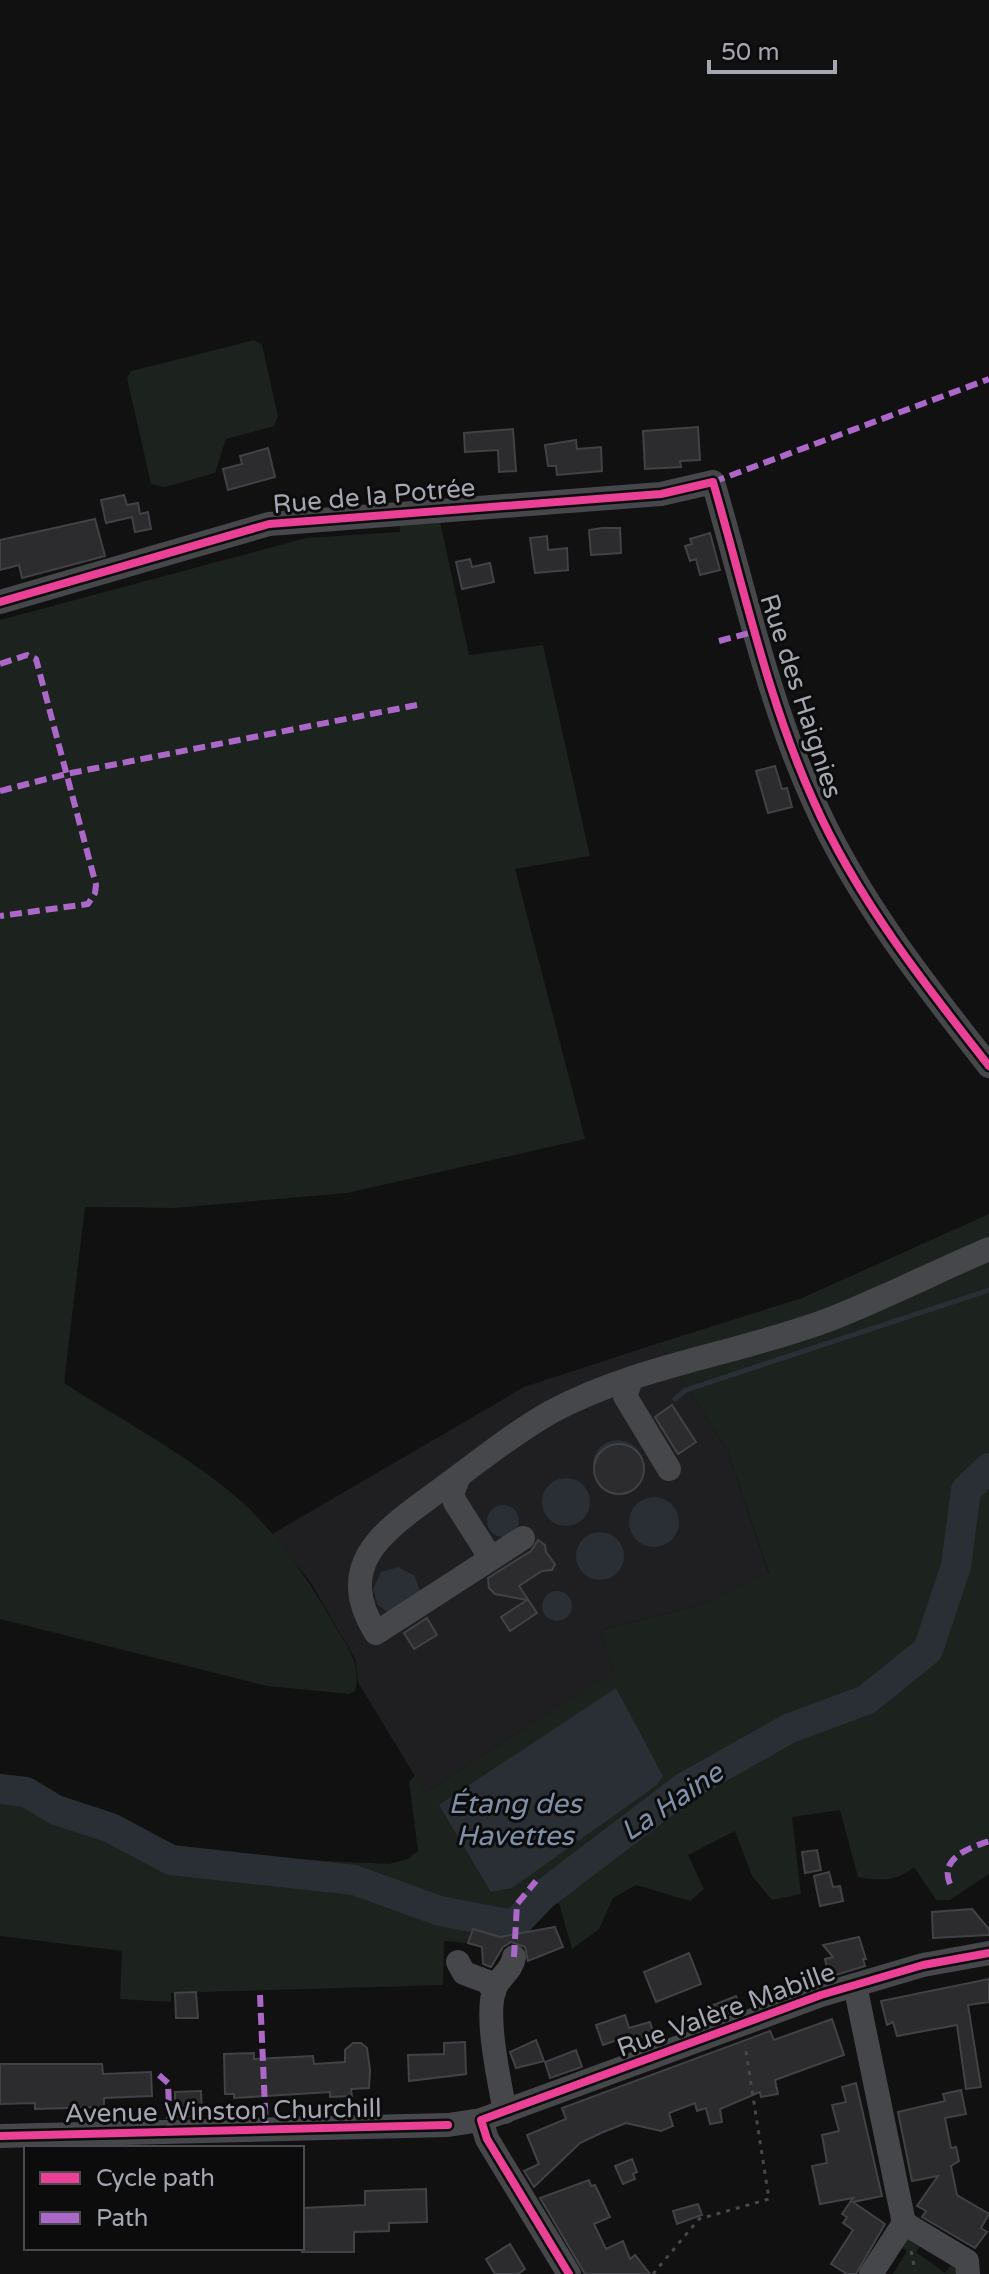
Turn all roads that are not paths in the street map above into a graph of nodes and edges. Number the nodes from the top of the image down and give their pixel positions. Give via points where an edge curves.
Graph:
1 (713, 482) joint
2 (0, 602) edge
3 (989, 1066) edge
4 (989, 1249) edge
5 (631, 1380) junction
6 (669, 1469) dead end
7 (459, 1476) junction
8 (523, 1538) dead end
9 (490, 1557) junction
10 (989, 1953) edge
11 (514, 1957) dead end
12 (458, 1962) dead end
13 (855, 1985) junction
14 (494, 1992) junction
15 (505, 2112) junction
16 (481, 2120) junction
17 (0, 2136) edge
18 (904, 2223) junction
19 (569, 2274) edge
20 (871, 2274) edge
21 (968, 2274) edge

1 - 2 street, Rue de la Potrée via 661,494 269,524
1 - 3 street, Rue des Haignies via 777,699 818,812 889,929
4 - 5 street via 827,1320
5 - 6 street via 625,1396
5 - 7 street via 552,1412
7 - 9 street via 452,1494 455,1502
7 - 9 street via 376,1539 361,1573 366,1616 376,1633
8 - 9 street
10 - 13 street, Rue Valère Mabille
11 - 14 street
12 - 14 street via 464,1973 488,1982
13 - 15 street, Rue Valère Mabille
13 - 18 street
14 - 15 street via 495,2058
15 - 16 street, Rue Valère Mabille
16 - 17 street, Avenue Winston Churchill
16 - 19 street via 487,2139
18 - 20 street
18 - 21 street via 967,2261

